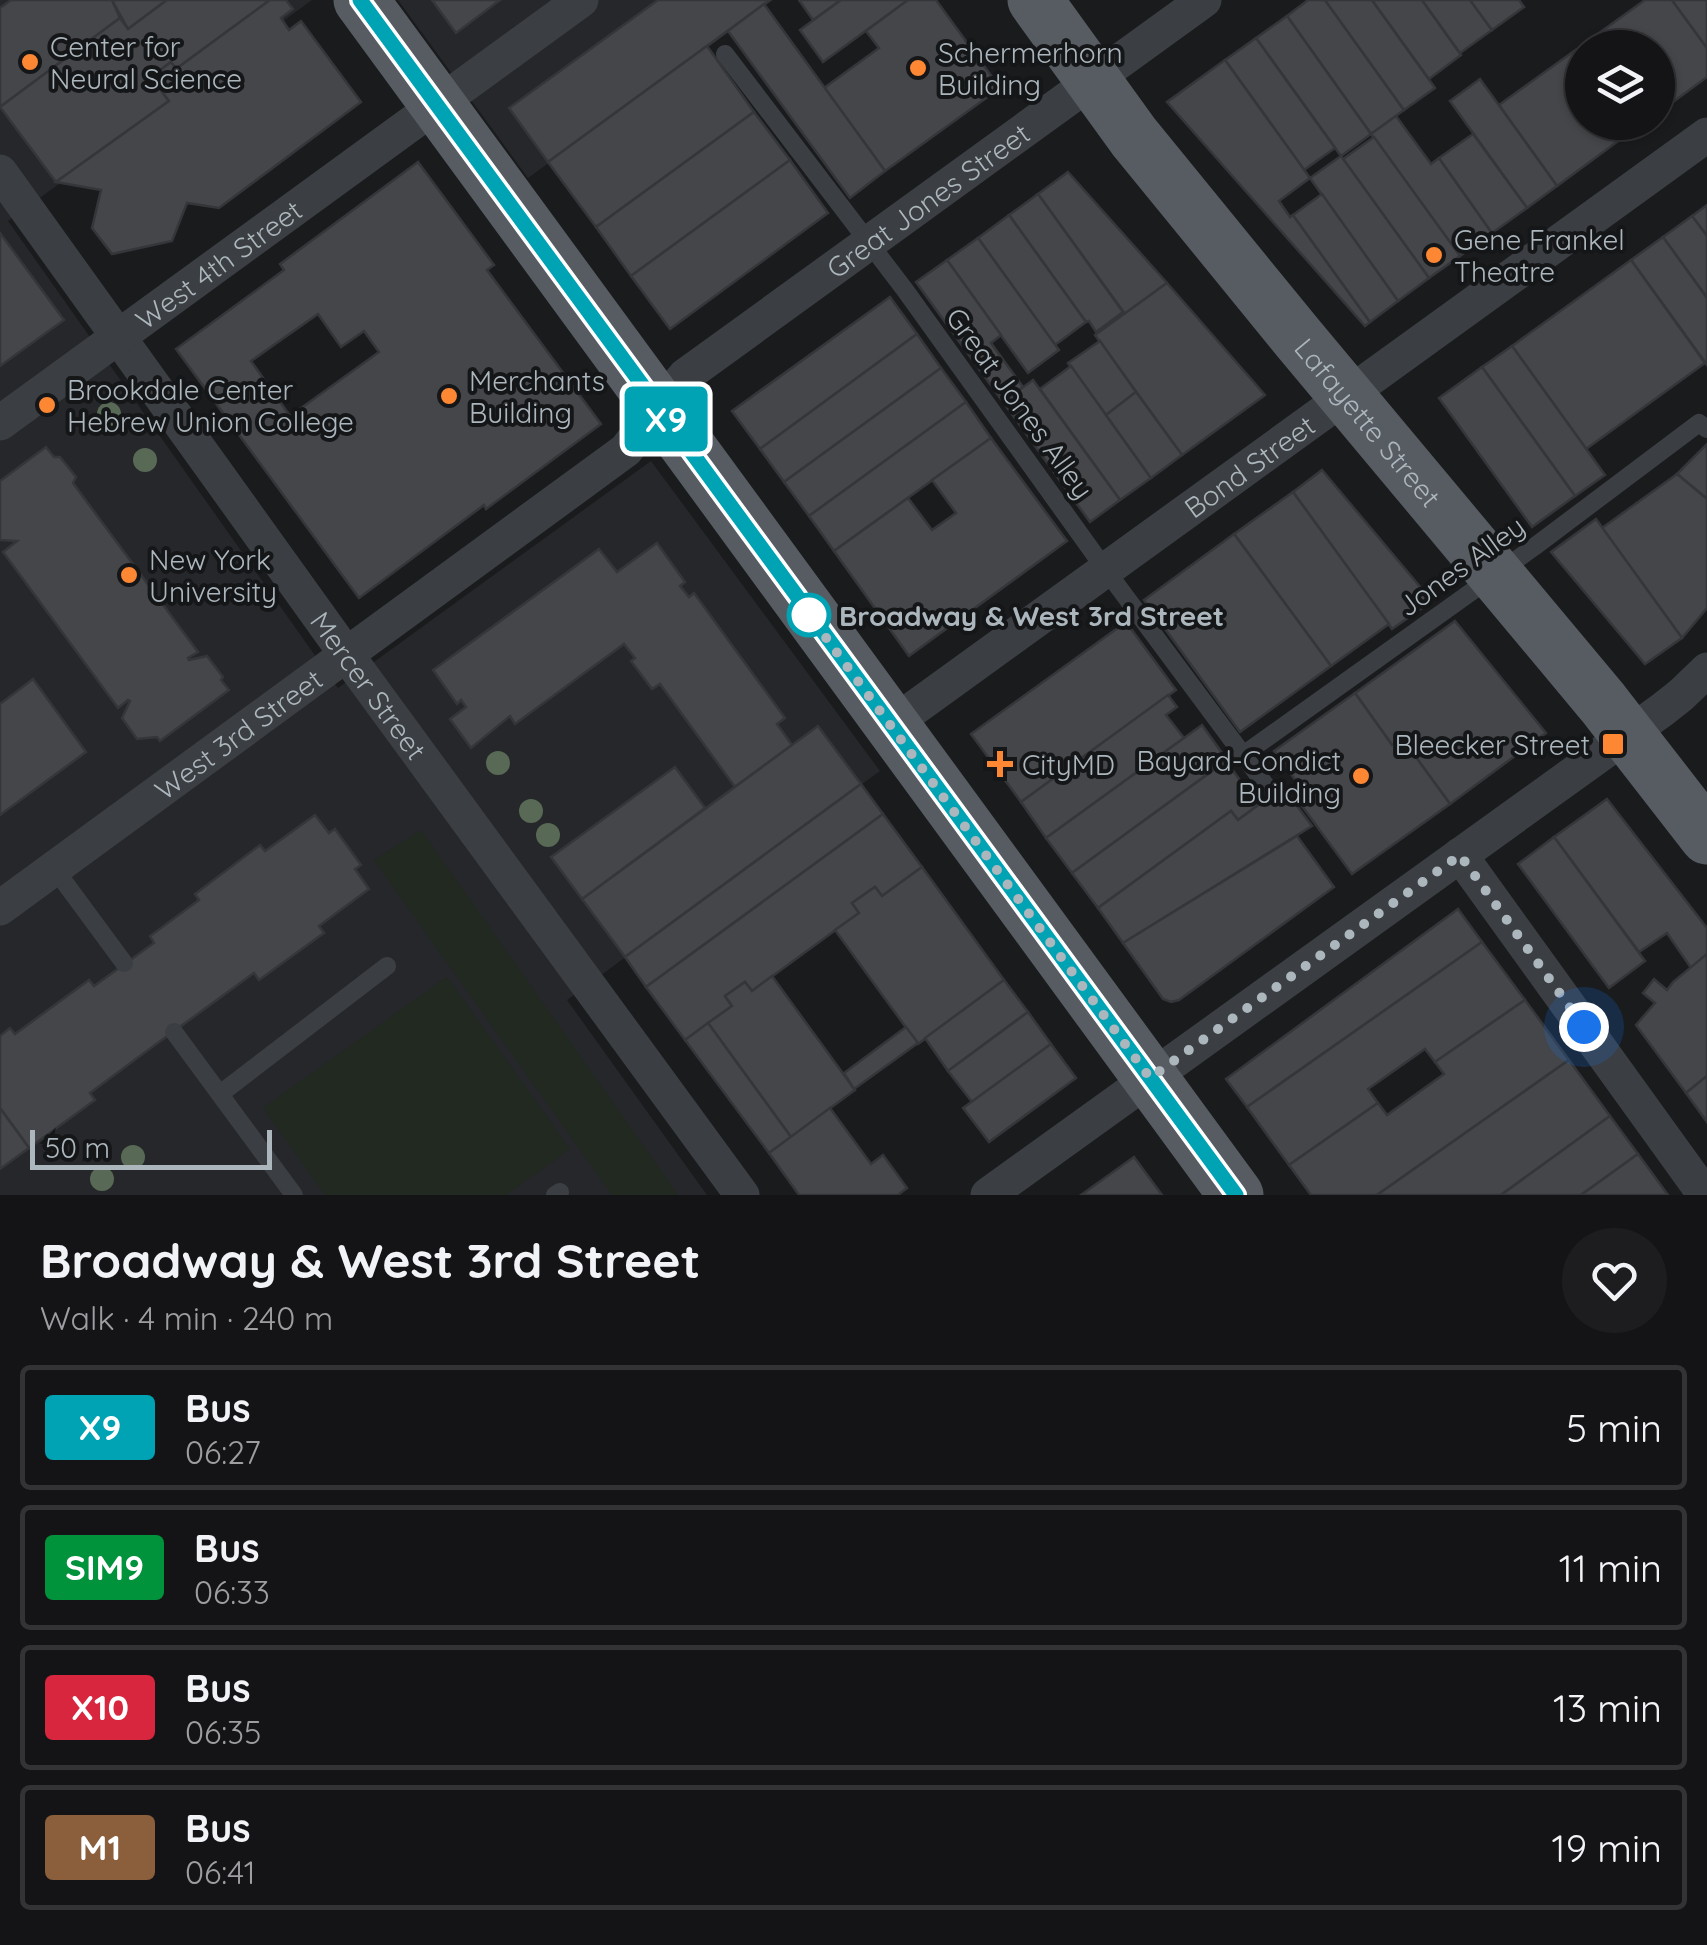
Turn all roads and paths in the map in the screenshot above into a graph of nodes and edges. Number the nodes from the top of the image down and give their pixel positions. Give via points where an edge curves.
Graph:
1 (360, 0) edge
2 (581, 0) edge
3 (1204, 0) edge
4 (1037, 1) edge
5 (725, 54) dead end
6 (1094, 81) junction
7 (437, 104) junction
8 (1707, 134) edge
9 (0, 172) edge
10 (870, 244) junction
11 (119, 337) junction
12 (1346, 395) junction
13 (658, 408) junction
14 (0, 423) edge
15 (1707, 430) edge
16 (1105, 569) junction
17 (1496, 574) junction
18 (346, 654) junction
19 (1702, 684) edge
20 (891, 725) junction
21 (1628, 735) junction
22 (1244, 755) junction
23 (1267, 787) dead end
24 (1707, 838) edge
25 (1460, 855) junction
26 (54, 868) junction
27 (0, 908) edge
28 (124, 963) dead end
29 (387, 966) dead end
30 (174, 1032) dead end
31 (1150, 1078) junction
32 (220, 1094) junction
33 (294, 1195) edge
34 (742, 1195) edge
35 (988, 1195) edge
36 (1236, 1195) edge
37 (1705, 1195) edge

1 - 7 main road
2 - 7 street, West 4th Street
3 - 6 street, Great Jones Street
4 - 6 main road, Lafayette Street
5 - 10 lane, Great Jones Alley
6 - 10 street, Great Jones Street
6 - 12 main road, Lafayette Street
7 - 11 street, West 4th Street
7 - 13 main road
8 - 12 street, Bond Street
9 - 11 street, Mercer Street
10 - 13 street, Great Jones Street via 686,376
10 - 16 lane, Great Jones Alley
11 - 14 street, West 4th Street
11 - 18 street, Mercer Street
12 - 16 street, Bond Street
12 - 17 main road, Lafayette Street
13 - 18 street, West 3rd Street via 626,450
13 - 20 main road
15 - 17 lane, Jones Alley via 1699,423
16 - 20 street, Bond Street
16 - 22 lane, Great Jones Alley
17 - 21 main road, Lafayette Street
17 - 22 lane, Jones Alley
18 - 26 street, West 3rd Street
18 - 34 street, Mercer Street
19 - 21 street
20 - 31 main road
21 - 24 main road, Lafayette Street
21 - 25 street
22 - 23 lane, Great Jones Alley
25 - 31 street
25 - 37 street
26 - 27 street, West 3rd Street
26 - 28 lane
29 - 32 lane
30 - 32 lane
31 - 35 street
31 - 36 main road
32 - 33 lane

